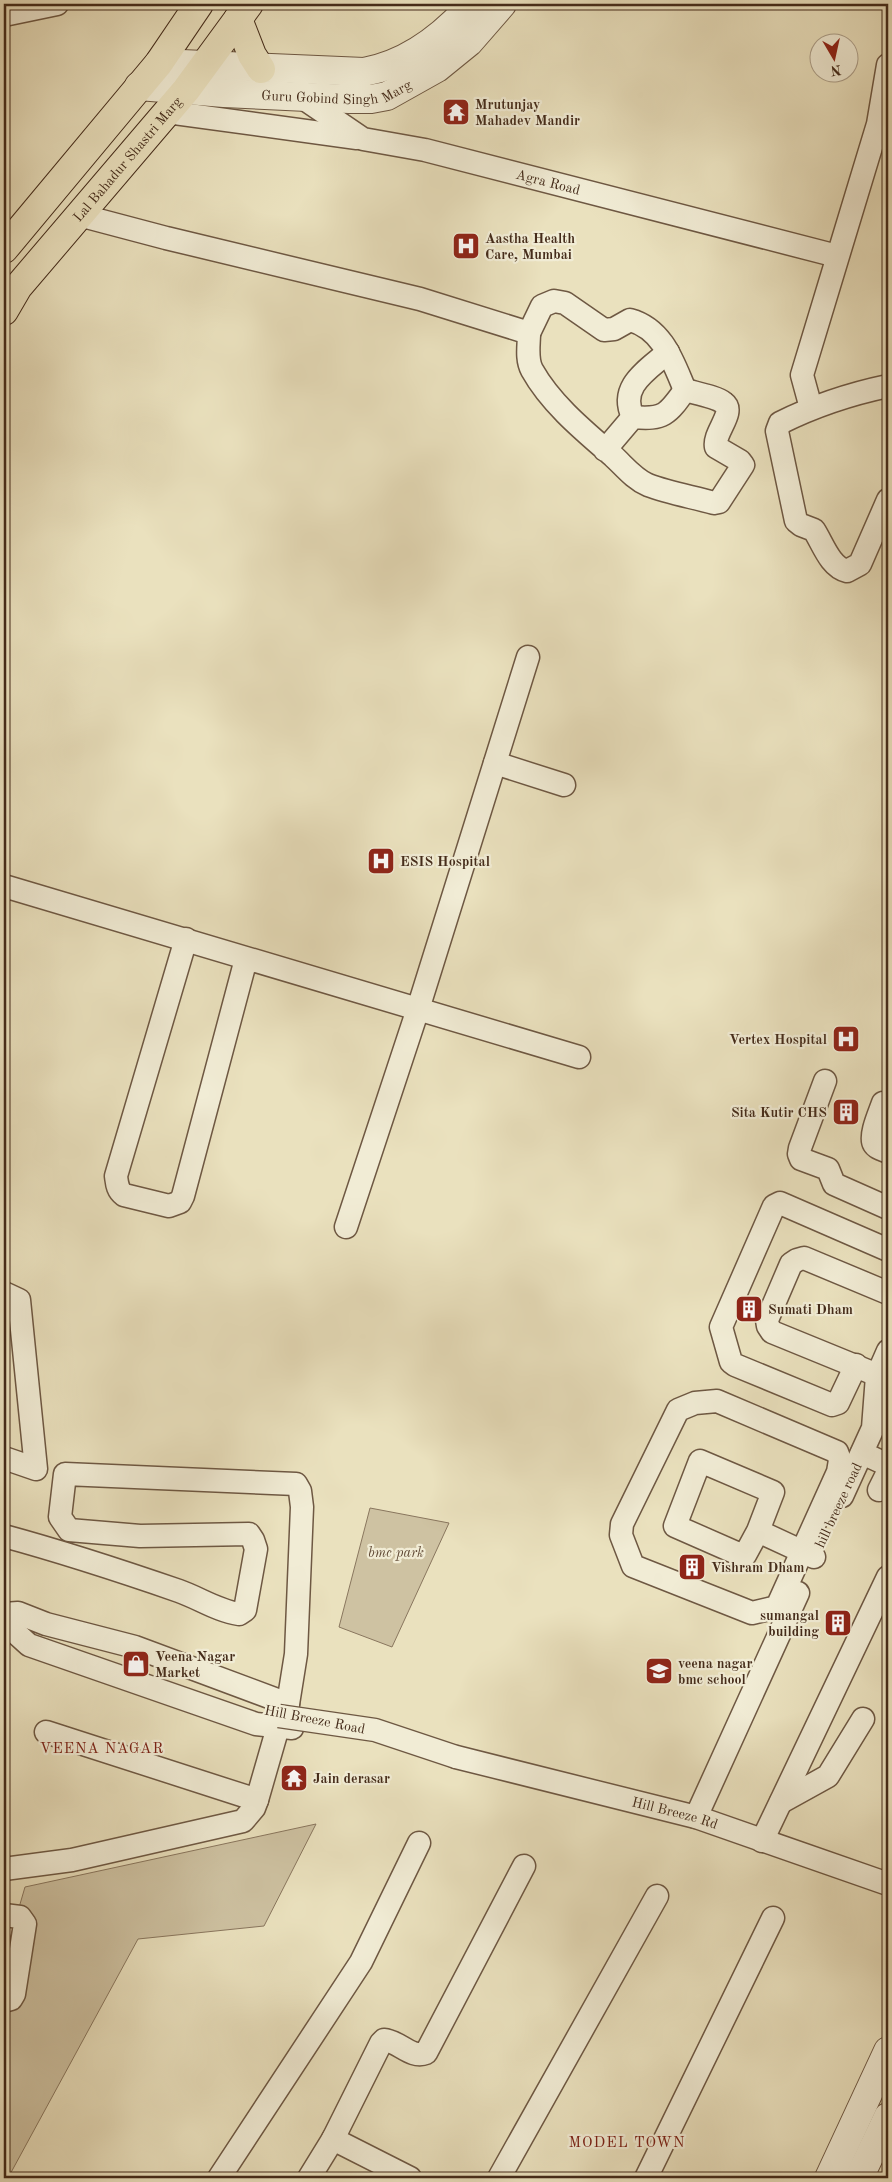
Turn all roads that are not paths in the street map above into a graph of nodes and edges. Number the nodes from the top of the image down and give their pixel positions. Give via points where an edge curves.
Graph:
1 (57, 4) edge
2 (199, 4) edge
3 (472, 4) edge
4 (502, 4) edge
5 (7, 11) edge
6 (243, 11) edge
7 (159, 63) junction
8 (204, 66) junction
9 (888, 66) edge
10 (273, 69) junction
11 (139, 86) junction
12 (186, 90) junction
13 (298, 97) junction
14 (167, 112) junction
15 (883, 126) edge
16 (363, 139) junction
17 (79, 215) junction
18 (4, 249) edge
19 (838, 256) junction
20 (4, 311) edge
21 (530, 333) junction
22 (668, 352) junction
23 (888, 386) edge
24 (686, 390) junction
25 (811, 408) junction
26 (633, 417) junction
27 (605, 450) junction
28 (888, 500) edge
29 (528, 657) dead end
30 (495, 763) junction
31 (564, 784) dead end
32 (4, 886) edge
33 (186, 939) junction
34 (246, 959) junction
35 (418, 1009) junction
36 (579, 1057) dead end
37 (825, 1081) dead end
38 (883, 1103) dead end
39 (888, 1152) edge
40 (888, 1208) edge
41 (346, 1227) dead end
42 (888, 1250) edge
43 (4, 1293) edge
44 (888, 1293) edge
45 (888, 1351) edge
46 (856, 1365) junction
47 (877, 1376) junction
48 (881, 1431) edge
49 (862, 1453) junction
50 (4, 1458) edge
51 (888, 1465) edge
52 (36, 1469) junction
53 (65, 1474) junction
54 (69, 1530) junction
55 (758, 1531) junction
56 (4, 1536) edge
57 (64, 1552) junction
58 (808, 1554) junction
59 (888, 1577) edge
60 (4, 1623) edge
61 (282, 1716) junction
62 (864, 1719) dead end
63 (46, 1732) dead end
64 (384, 1745) dead end
65 (456, 1757) joint
66 (257, 1800) junction
67 (781, 1802) junction
68 (696, 1817) junction
69 (762, 1841) junction
70 (419, 1844) dead end
71 (524, 1866) dead end
72 (4, 1870) edge
73 (888, 1884) edge
74 (657, 1896) dead end
75 (4, 1915) edge
76 (773, 1918) dead end
77 (4, 2000) edge
78 (888, 2051) edge
79 (888, 2116) edge
80 (333, 2139) junction
81 (219, 2178) edge
82 (309, 2178) edge
83 (410, 2178) edge
84 (499, 2178) edge
85 (646, 2178) edge
86 (829, 2178) edge
87 (859, 2178) edge

1 - 5 street
2 - 7 main road
3 - 10 street, Guru Gobind Singh Marg via 454,25 410,57 379,69 364,72
4 - 13 street, Guru Gobind Singh Marg via 469,42 437,68 386,96 371,99
6 - 8 main road, Lal Bahadur Shastri Marg
6 - 10 main road via 252,55
7 - 8 street, Guru Gobind Singh Marg
7 - 11 main road
8 - 10 street, Guru Gobind Singh Marg
8 - 12 main road, Lal Bahadur Shastri Marg
9 - 15 street
10 - 13 street
11 - 12 street, Guru Gobind Singh Marg
11 - 18 main road
12 - 13 street, Guru Gobind Singh Marg
12 - 14 main road, Lal Bahadur Shastri Marg
13 - 16 street, Agra Road
14 - 16 street
14 - 17 main road, Lal Bahadur Shastri Marg
15 - 19 street
16 - 19 street, Agra Road via 425,150
17 - 20 main road, Lal Bahadur Shastri Marg via 18,287
17 - 21 street via 420,299
19 - 25 street via 802,375
21 - 22 street via 542,306 554,301 565,302 604,330 635,321 658,336
21 - 27 street via 528,356 531,369 578,426
22 - 24 street
22 - 26 street via 630,389 629,408
23 - 25 street
24 - 26 street via 670,411 659,416
24 - 27 street via 724,402 728,408 714,440 716,446 743,466 719,502 648,485
25 - 28 street via 780,423 777,431 796,521 814,530 839,569 847,571 860,564
26 - 27 street
29 - 30 street
30 - 31 street
30 - 35 street
32 - 33 street
33 - 34 street
33 - 34 street via 116,1176 117,1185 124,1195 169,1206 180,1202
34 - 35 street
35 - 36 street
35 - 41 street
37 - 40 street via 800,1148 801,1159 828,1169 834,1184
38 - 39 street via 872,1136 877,1147
42 - 46 street via 777,1203 721,1327 731,1362 735,1365 832,1405 838,1403
43 - 52 street via 19,1300
44 - 46 street via 804,1258 792,1264 768,1326 772,1332
45 - 47 street, hill breeze road
46 - 47 street
47 - 48 street, hill breeze road
48 - 49 street, hill breeze road
49 - 51 street
49 - 58 street, hill breeze road
50 - 52 street
52 - 53 street
53 - 54 street via 60,1517
53 - 61 street via 296,1484 302,1507 296,1654
54 - 57 street
54 - 57 street via 140,1536 248,1534 256,1548 245,1610 239,1614 228,1612 187,1594
55 - 55 street via 748,1552 741,1555 675,1526 700,1461 773,1492
55 - 58 street
56 - 57 street
58 - 58 street via 777,1607 752,1613 633,1566 621,1535 622,1524 678,1410 695,1403 716,1401 837,1452 840,1460 838,1472
58 - 68 street, hill breeze road
59 - 67 street
60 - 61 street, Hill Breeze Road
61 - 64 street via 320,1730 363,1737
61 - 65 street, Hill Breeze Road, bridge via 375,1730
61 - 66 street
62 - 67 street via 828,1776
63 - 66 street
65 - 68 street, Hill Breeze Rd
66 - 72 street via 243,1821 72,1860
67 - 69 street
68 - 69 street, Hill Breeze Rd
69 - 73 street, Hill Breeze Rd
70 - 81 street via 361,1962
71 - 80 street via 426,2053 415,2054 384,2040
74 - 84 street
75 - 77 street via 20,1917 26,1924 14,1994 11,1999
76 - 85 street
78 - 86 street
79 - 87 street
80 - 82 street
80 - 83 street

